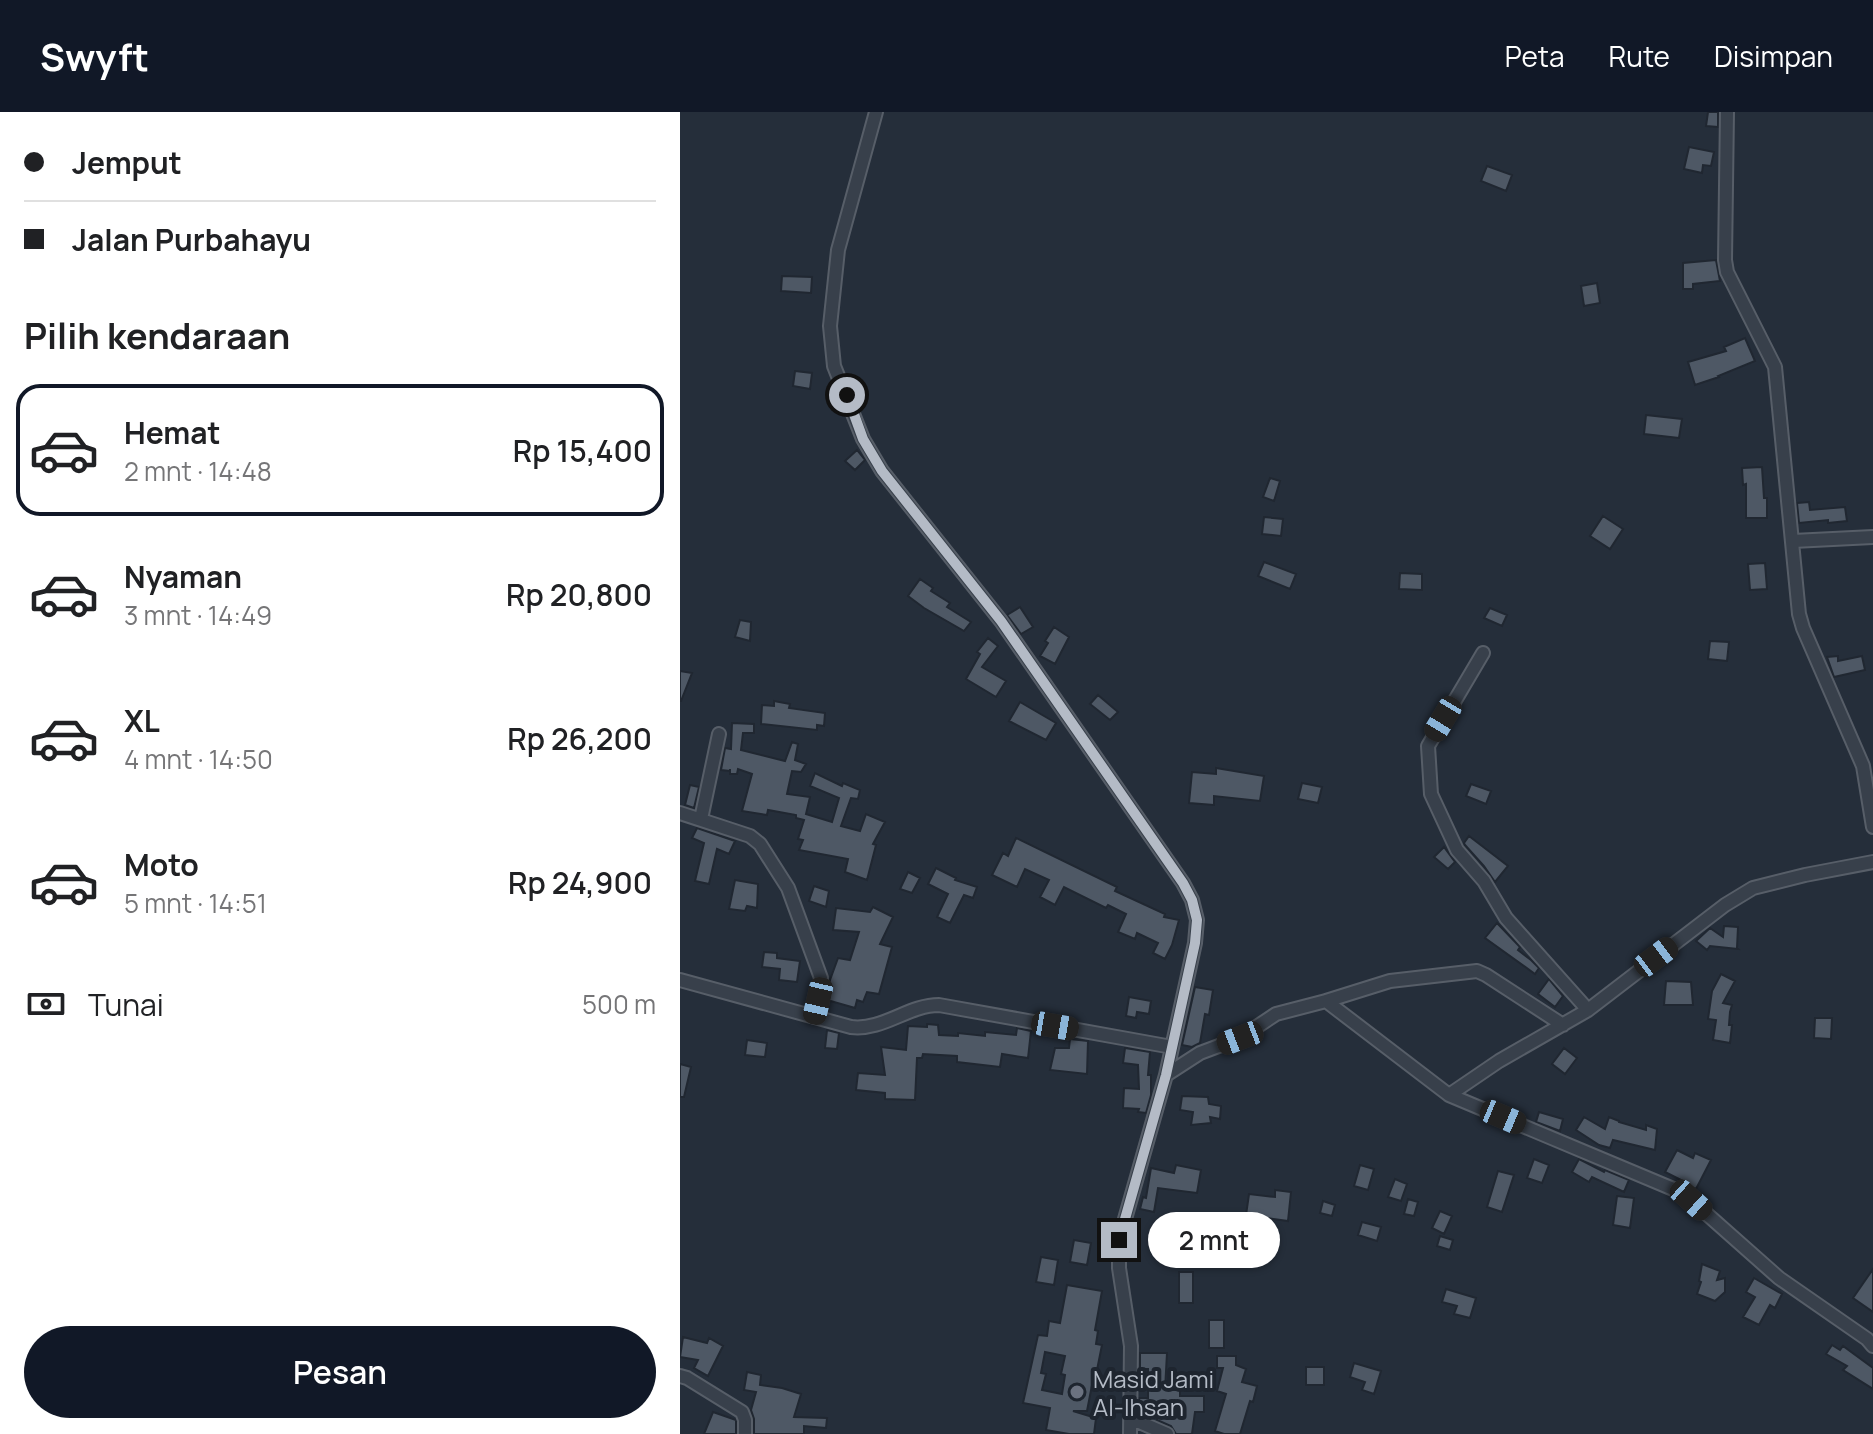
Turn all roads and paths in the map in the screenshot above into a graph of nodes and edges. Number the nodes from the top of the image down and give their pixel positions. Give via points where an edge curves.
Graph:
1 (876, 112) edge
2 (1727, 112) edge
3 (1873, 537) edge
4 (1793, 541) junction
5 (1483, 653) dead end
6 (719, 734) dead end
7 (680, 813) edge
8 (701, 819) junction
9 (1873, 827) edge
10 (1873, 862) edge
11 (680, 980) edge
12 (1326, 1001) junction
13 (1588, 1010) junction
14 (814, 1017) junction
15 (1563, 1025) junction
16 (1172, 1047) junction
17 (1166, 1075) junction
18 (1449, 1095) junction
19 (1873, 1346) edge
20 (680, 1376) edge
21 (1130, 1418) junction
22 (745, 1434) edge
23 (1130, 1434) edge
24 (1167, 1434) edge

1 - 16 street via 838,250 830,326 834,366 882,471 1001,621 1192,900 1195,943
2 - 4 street via 1725,260 1730,281 1775,367
3 - 4 street
4 - 9 street via 1801,621 1863,766
5 - 13 street via 1430,741 1431,794 1457,850 1506,918
6 - 8 street
7 - 8 street
8 - 14 street via 754,838 788,888 821,978
10 - 13 street via 1753,888
11 - 14 street
12 - 15 street via 1390,981 1477,971
12 - 17 street via 1276,1014
12 - 18 street
13 - 15 street
14 - 16 street via 866,1028 939,1005
15 - 18 street
16 - 17 street
17 - 21 street via 1119,1240 1131,1346
18 - 19 street via 1678,1191 1779,1278
20 - 22 street via 742,1412
21 - 23 street
21 - 24 street

